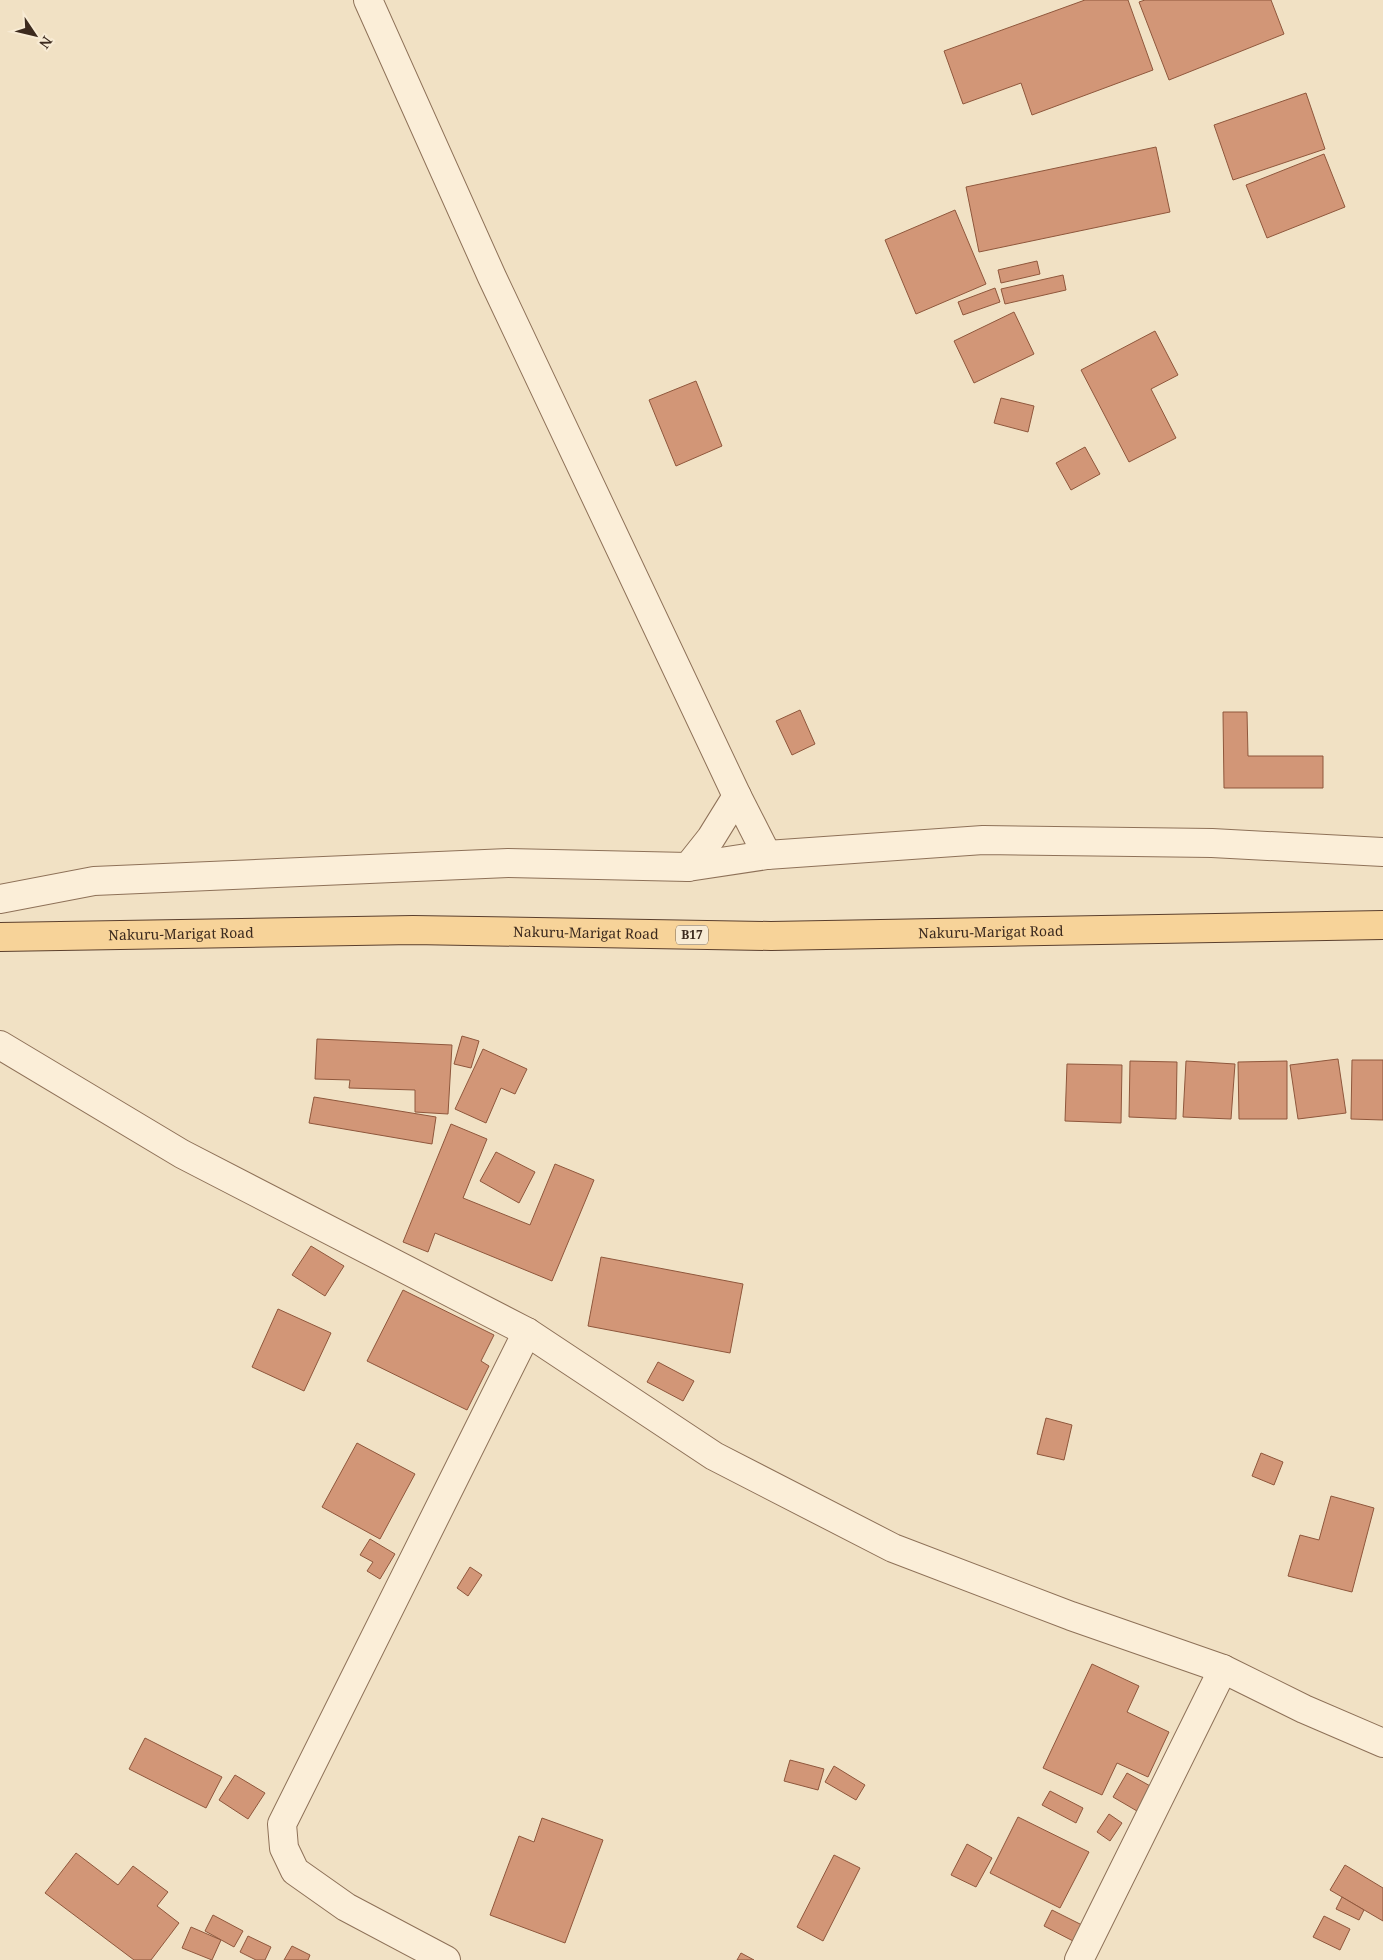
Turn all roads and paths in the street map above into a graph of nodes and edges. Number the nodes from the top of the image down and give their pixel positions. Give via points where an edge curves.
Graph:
1 (368, 0) edge
2 (737, 796) junction
3 (1383, 852) edge
4 (767, 855) junction
5 (688, 867) junction
6 (0, 899) edge
7 (1383, 925) edge
8 (0, 937) edge
9 (0, 1045) edge
10 (527, 1332) junction
11 (1223, 1670) junction
12 (1383, 1743) edge
13 (446, 1960) edge
14 (1079, 1960) edge

1 - 2 street via 492,276
2 - 4 street
2 - 5 street
3 - 4 street via 1212,843 983,840
4 - 5 street
5 - 6 street via 508,863 94,880
7 - 8 main road, Nakuru-Marigat Road / B17 via 771,936 413,930
9 - 10 street via 182,1154
10 - 11 street via 714,1456 893,1548
10 - 13 street via 282,1824 284,1848 295,1871 346,1907
11 - 12 street
11 - 14 street

